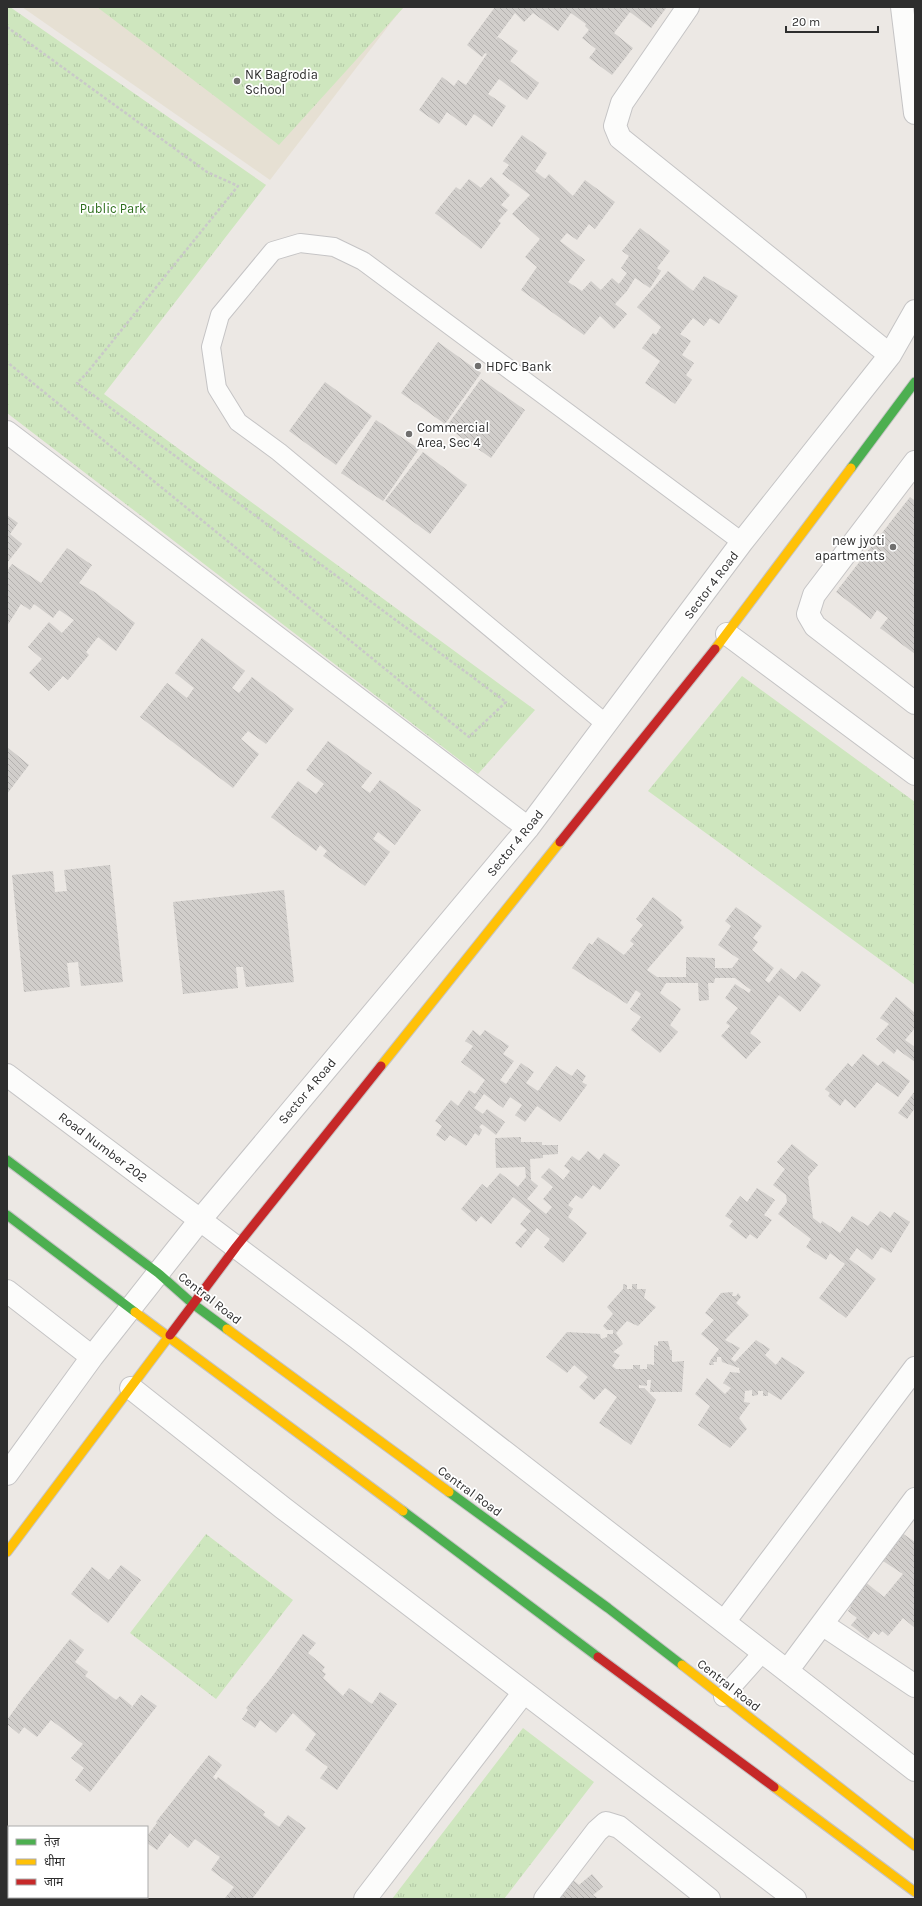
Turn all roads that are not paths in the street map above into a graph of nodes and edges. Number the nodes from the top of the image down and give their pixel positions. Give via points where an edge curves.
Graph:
1 (688, 7) edge
2 (902, 7) edge
3 (915, 113) edge
4 (915, 311) edge
5 (890, 355) junction
6 (915, 382) edge
7 (7, 432) edge
8 (915, 462) edge
9 (742, 542) junction
10 (727, 634) junction
11 (915, 703) edge
12 (606, 724) junction
13 (915, 774) edge
14 (528, 828) junction
15 (7, 1075) edge
16 (7, 1160) edge
17 (7, 1215) edge
18 (200, 1220) junction
19 (236, 1247) junction
20 (158, 1273) junction
21 (7, 1291) edge
22 (193, 1304) junction
23 (130, 1308) junction
24 (169, 1338) junction
25 (92, 1356) junction
26 (915, 1368) edge
27 (131, 1388) junction
28 (7, 1474) edge
29 (912, 1510) edge
30 (7, 1552) edge
31 (724, 1622) junction
32 (822, 1624) junction
33 (763, 1652) junction
34 (787, 1671) junction
35 (915, 1686) edge
36 (524, 1692) junction
37 (723, 1697) junction
38 (915, 1770) edge
39 (915, 1846) edge
40 (915, 1892) edge
41 (365, 1899) edge
42 (545, 1899) edge
43 (709, 1899) edge
44 (795, 1899) edge

1 - 5 street via 622,103 615,126 620,138
2 - 3 street
4 - 5 street, Sector 4 Road
5 - 9 street, Sector 4 Road
6 - 10 main road
7 - 14 street
8 - 11 street via 814,595 808,614 815,626
9 - 12 street, Sector 4 Road
9 - 12 lane via 363,261 334,247 300,243 273,251 220,315 212,346 217,388 238,422 280,452
10 - 13 street
10 - 19 main road
12 - 14 street, Sector 4 Road
14 - 18 street, Sector 4 Road
15 - 18 street, Road Number 202
16 - 20 main road, Central Road
17 - 23 main road
18 - 19 street, Road Number 202
18 - 20 street, Sector 4 Road
19 - 22 main road
19 - 31 street, Road Number 202
20 - 22 main road, Central Road
20 - 23 street, Sector 4 Road
21 - 25 street
22 - 24 main road
22 - 37 main road, Central Road via 608,1608
23 - 24 main road
23 - 25 street, Sector 4 Road
24 - 27 main road
24 - 40 main road
25 - 28 street, Sector 4 Road
26 - 31 street
27 - 30 main road
27 - 36 street
29 - 32 street
31 - 33 street, Road Number 202
32 - 34 street
32 - 35 street
33 - 34 street, Road Number 202
33 - 37 lane
34 - 38 street, Road Number 202
36 - 41 street
36 - 44 street
37 - 39 main road, Central Road
42 - 43 street via 597,1831 606,1823 619,1827

